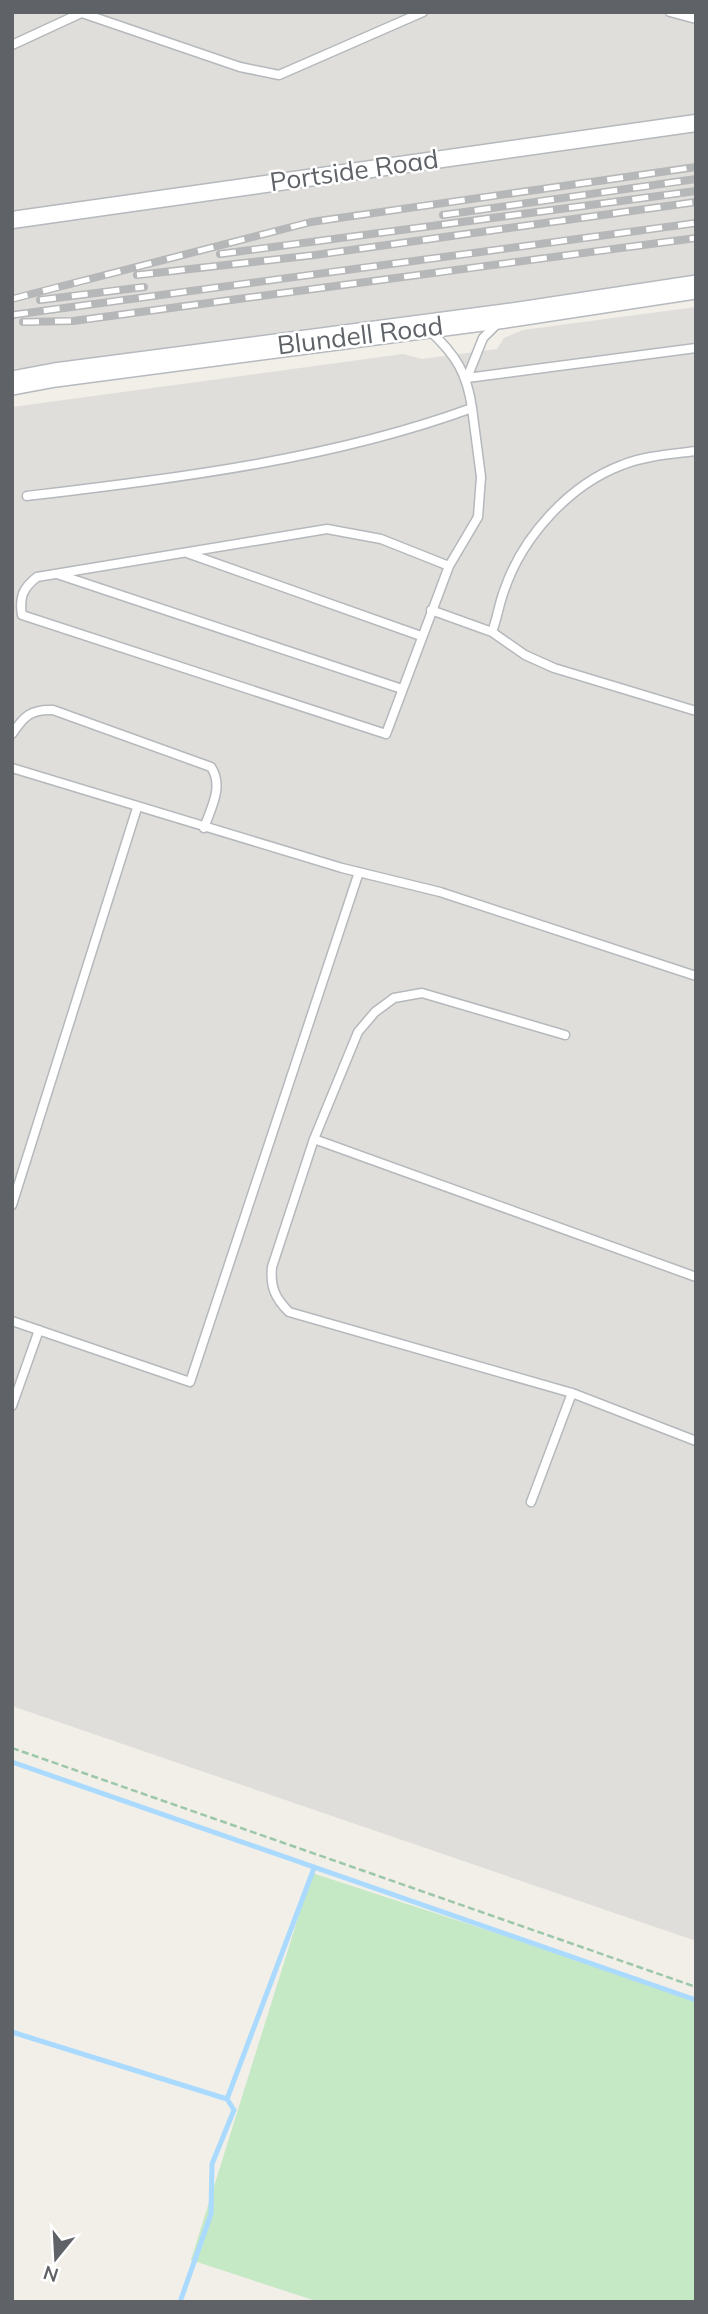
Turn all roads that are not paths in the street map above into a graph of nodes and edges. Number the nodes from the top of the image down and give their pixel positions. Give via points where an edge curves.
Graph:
1 (424, 12) edge
2 (670, 12) edge
3 (79, 13) edge
4 (696, 19) edge
5 (12, 45) edge
6 (696, 123) edge
7 (12, 220) edge
8 (696, 287) edge
9 (505, 316) junction
10 (425, 326) junction
11 (696, 348) edge
12 (467, 378) junction
13 (16, 380) edge
14 (472, 408) junction
15 (696, 451) edge
16 (27, 496) dead end
17 (185, 552) junction
18 (449, 566) junction
19 (56, 574) junction
20 (431, 610) junction
21 (492, 632) junction
22 (421, 636) junction
23 (402, 689) junction
24 (696, 711) edge
25 (12, 734) edge
26 (12, 768) edge
27 (137, 808) junction
28 (204, 828) junction
29 (359, 872) junction
30 (696, 976) edge
31 (565, 1035) dead end
32 (314, 1139) junction
33 (12, 1205) edge
34 (696, 1276) edge
35 (12, 1321) edge
36 (38, 1330) junction
37 (572, 1393) junction
38 (12, 1406) edge
39 (696, 1441) edge
40 (531, 1503) dead end

1 - 3 lane via 279,75 240,67
2 - 4 lane
3 - 5 lane
6 - 7 street, Portside Road
8 - 9 main road, Blundell Road
9 - 10 main road, Blundell Road
9 - 12 lane via 483,338
10 - 12 lane via 443,342
10 - 13 main road, Blundell Road
11 - 12 lane
12 - 14 lane
14 - 16 lane via 420,427 206,474
14 - 18 lane via 481,477 478,517
15 - 21 lane via 624,464 566,498 541,524 517,565 504,589
17 - 18 lane via 327,529 381,539
17 - 19 lane
17 - 22 lane
18 - 20 lane
19 - 23 lane
19 - 23 lane via 37,577 25,586 22,615 386,733
20 - 21 lane
20 - 22 lane
21 - 24 lane via 554,668
22 - 23 lane
25 - 28 lane via 35,709 53,709 211,767 218,776 217,790
26 - 27 lane
27 - 28 lane
27 - 33 lane
28 - 29 lane
29 - 30 lane via 440,892
29 - 36 lane via 190,1382
31 - 32 lane via 422,993 394,998 358,1032
32 - 34 lane
32 - 37 lane via 272,1267 270,1284 289,1312
35 - 36 lane
36 - 38 lane
37 - 39 lane
37 - 40 lane

